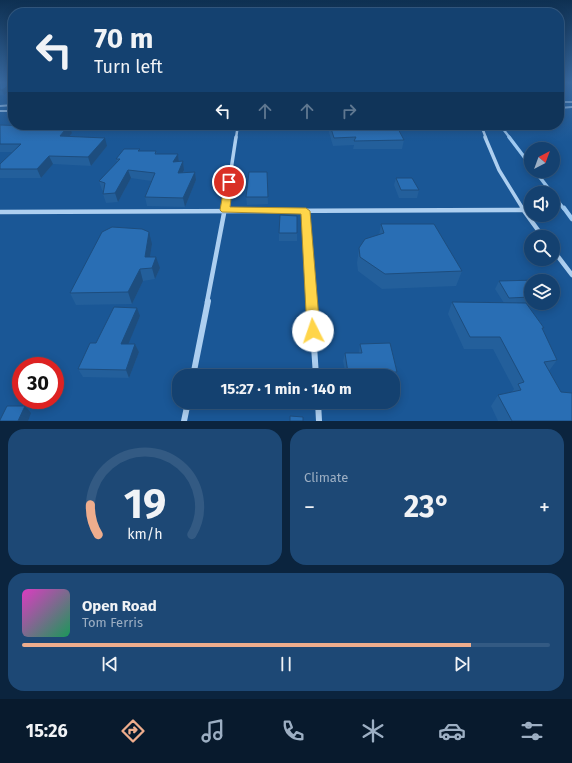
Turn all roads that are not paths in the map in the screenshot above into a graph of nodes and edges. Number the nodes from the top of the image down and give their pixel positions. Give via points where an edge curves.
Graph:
1 (237, 130) edge
2 (482, 130) edge
3 (225, 210) junction
4 (522, 210) junction
5 (306, 211) junction
6 (0, 212) edge
7 (538, 230) edge
8 (560, 259) edge
9 (572, 275) edge
10 (194, 369) edge
11 (316, 369) edge
12 (187, 409) edge
13 (318, 409) edge
14 (184, 421) edge
15 (319, 421) edge

1 - 3 street
2 - 4 street via 489,152
3 - 5 street
3 - 6 street
3 - 10 street
4 - 5 street
4 - 7 street
5 - 11 street
8 - 9 street
12 - 14 street
13 - 15 street

